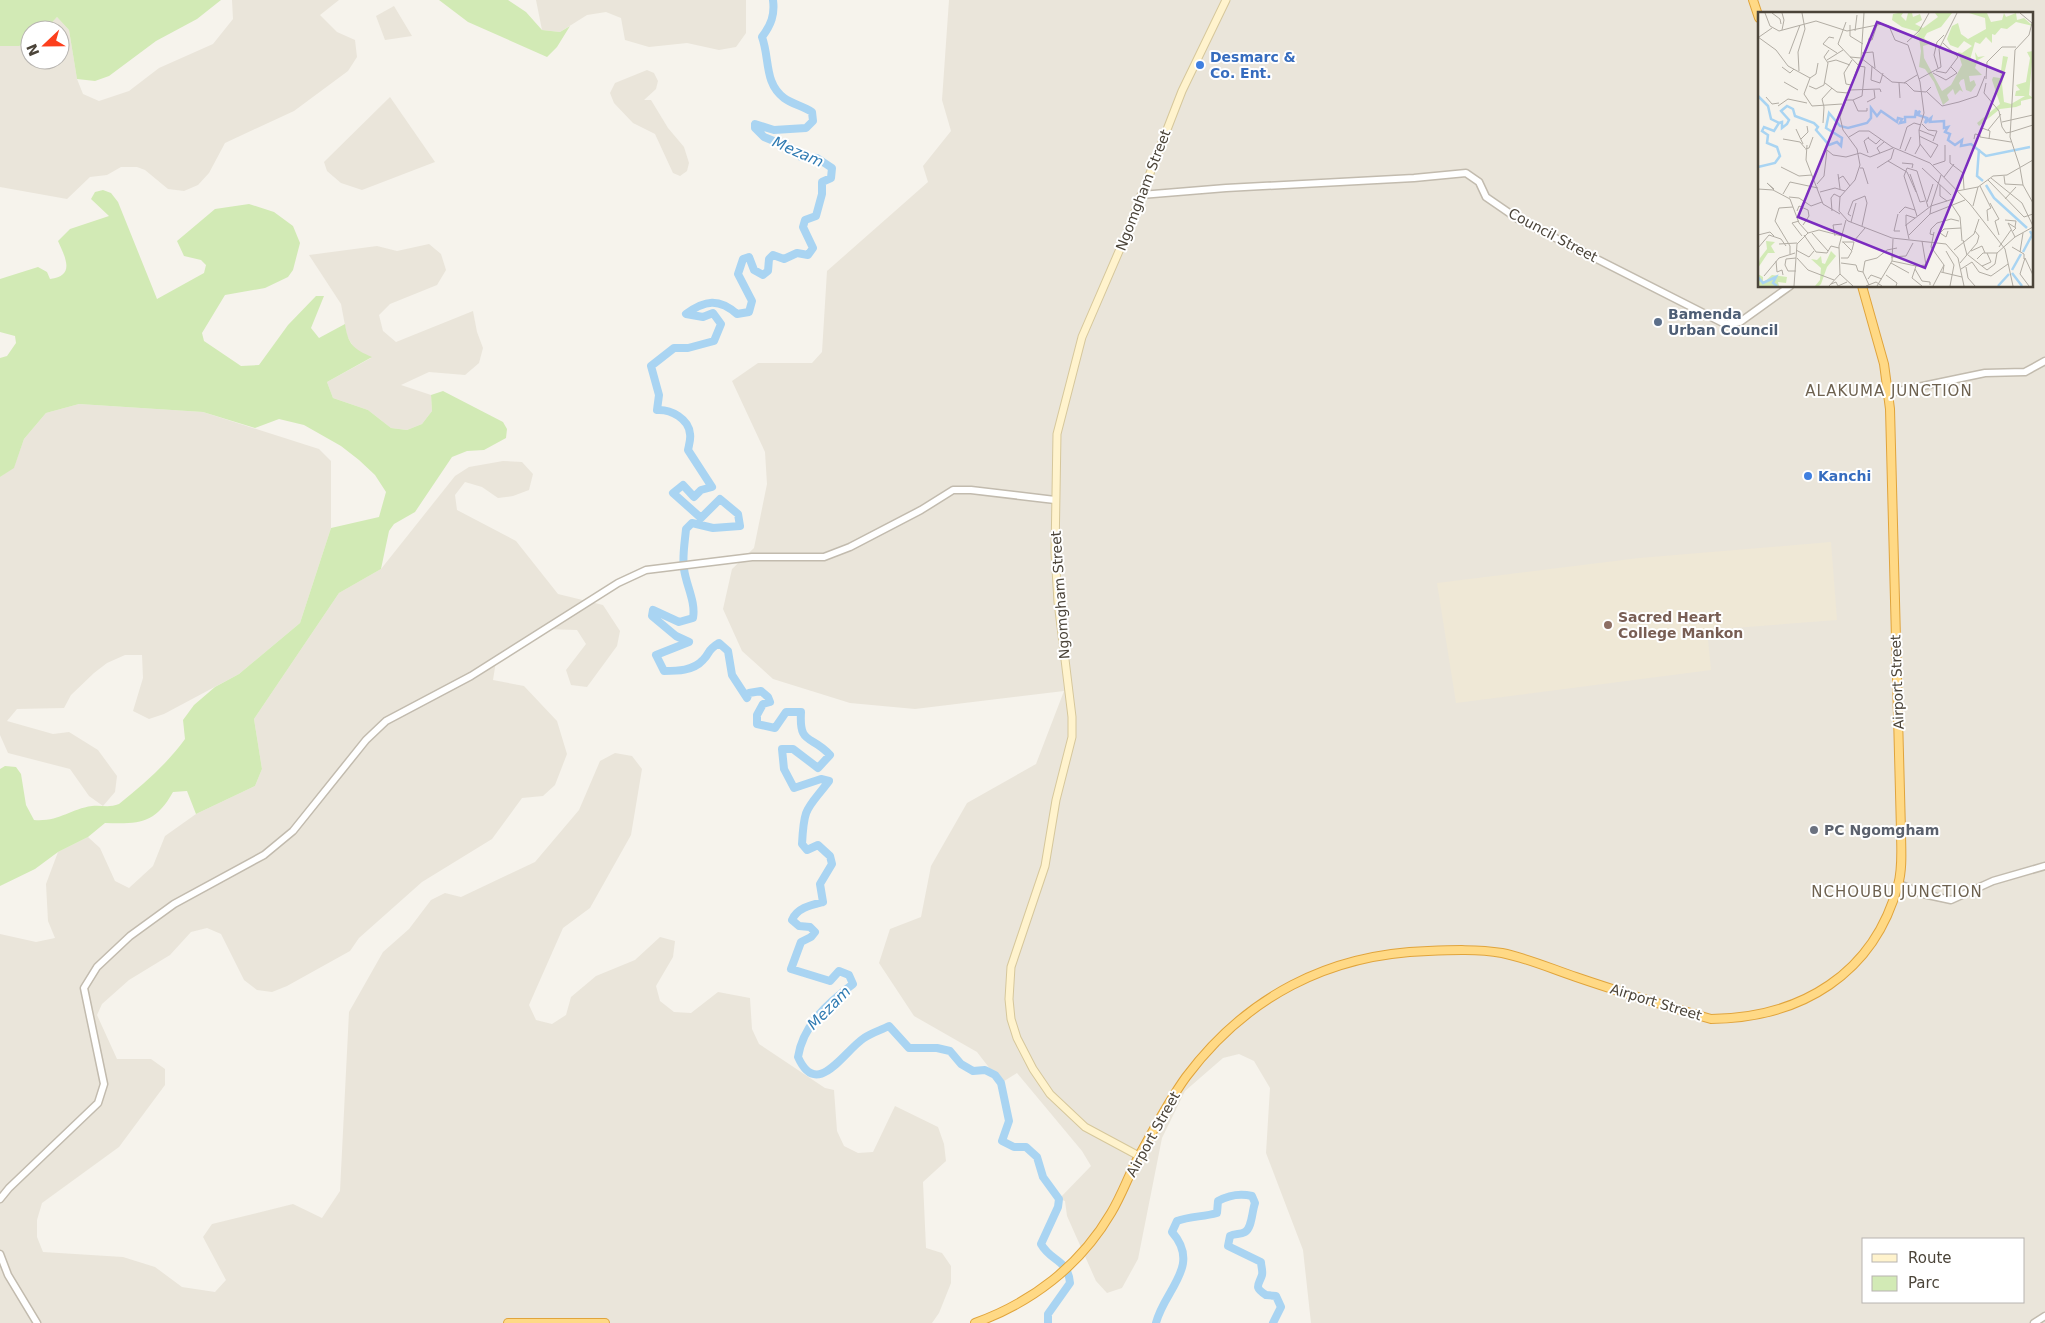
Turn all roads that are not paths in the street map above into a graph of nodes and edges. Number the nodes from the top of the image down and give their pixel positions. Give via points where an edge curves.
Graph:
1 (1226, 0) edge
2 (1754, 0) edge
3 (1758, 14) edge
4 (1146, 184) junction
5 (1156, 194) junction
6 (1141, 195) junction
7 (1787, 288) edge
8 (1863, 288) edge
9 (2045, 361) edge
10 (1888, 393) junction
11 (1055, 500) junction
12 (2045, 866) edge
13 (1899, 884) junction
14 (1139, 1156) junction
15 (0, 1199) edge
16 (0, 1254) edge
17 (2045, 1316) edge
18 (37, 1323) edge
19 (508, 1323) edge
20 (605, 1323) edge
21 (975, 1323) edge
22 (2034, 1323) edge

1 - 4 main road, Ngomgham Street via 1182,91
2 - 3 highway
4 - 5 street
4 - 6 main road, Ngomgham Street
5 - 6 street, Council Street
5 - 7 street, Council Street via 1466,172 1479,182 1486,197 1518,219 1725,324 1740,322
6 - 11 main road, Ngomgham Street via 1074,360 1057,434
8 - 10 highway, Airport Street via 1876,330
9 - 10 street via 2026,372 1985,373
10 - 13 highway, Airport Street via 1901,831
11 - 14 main road, Ngomgham Street via 1058,602 1072,737 1044,866 1011,967 1011,1019 1033,1069 1050,1094 1085,1127
11 - 15 street via 953,490 850,547 824,557 752,558 646,570 631,576 471,676 386,721 366,740 292,831 264,855 174,904 130,936 97,967 84,988 104,1084 100,1098
12 - 13 street via 1993,881 1951,900
13 - 14 highway, Airport Street via 1883,924 1865,953 1843,976 1811,997 1739,1019 1711,1019 1501,953 1416,951 1349,960 1288,987 1216,1041 1170,1100
14 - 21 highway, Airport Street via 1112,1211 1067,1268 1020,1303
16 - 18 street via 8,1275
17 - 22 street
19 - 20 highway

